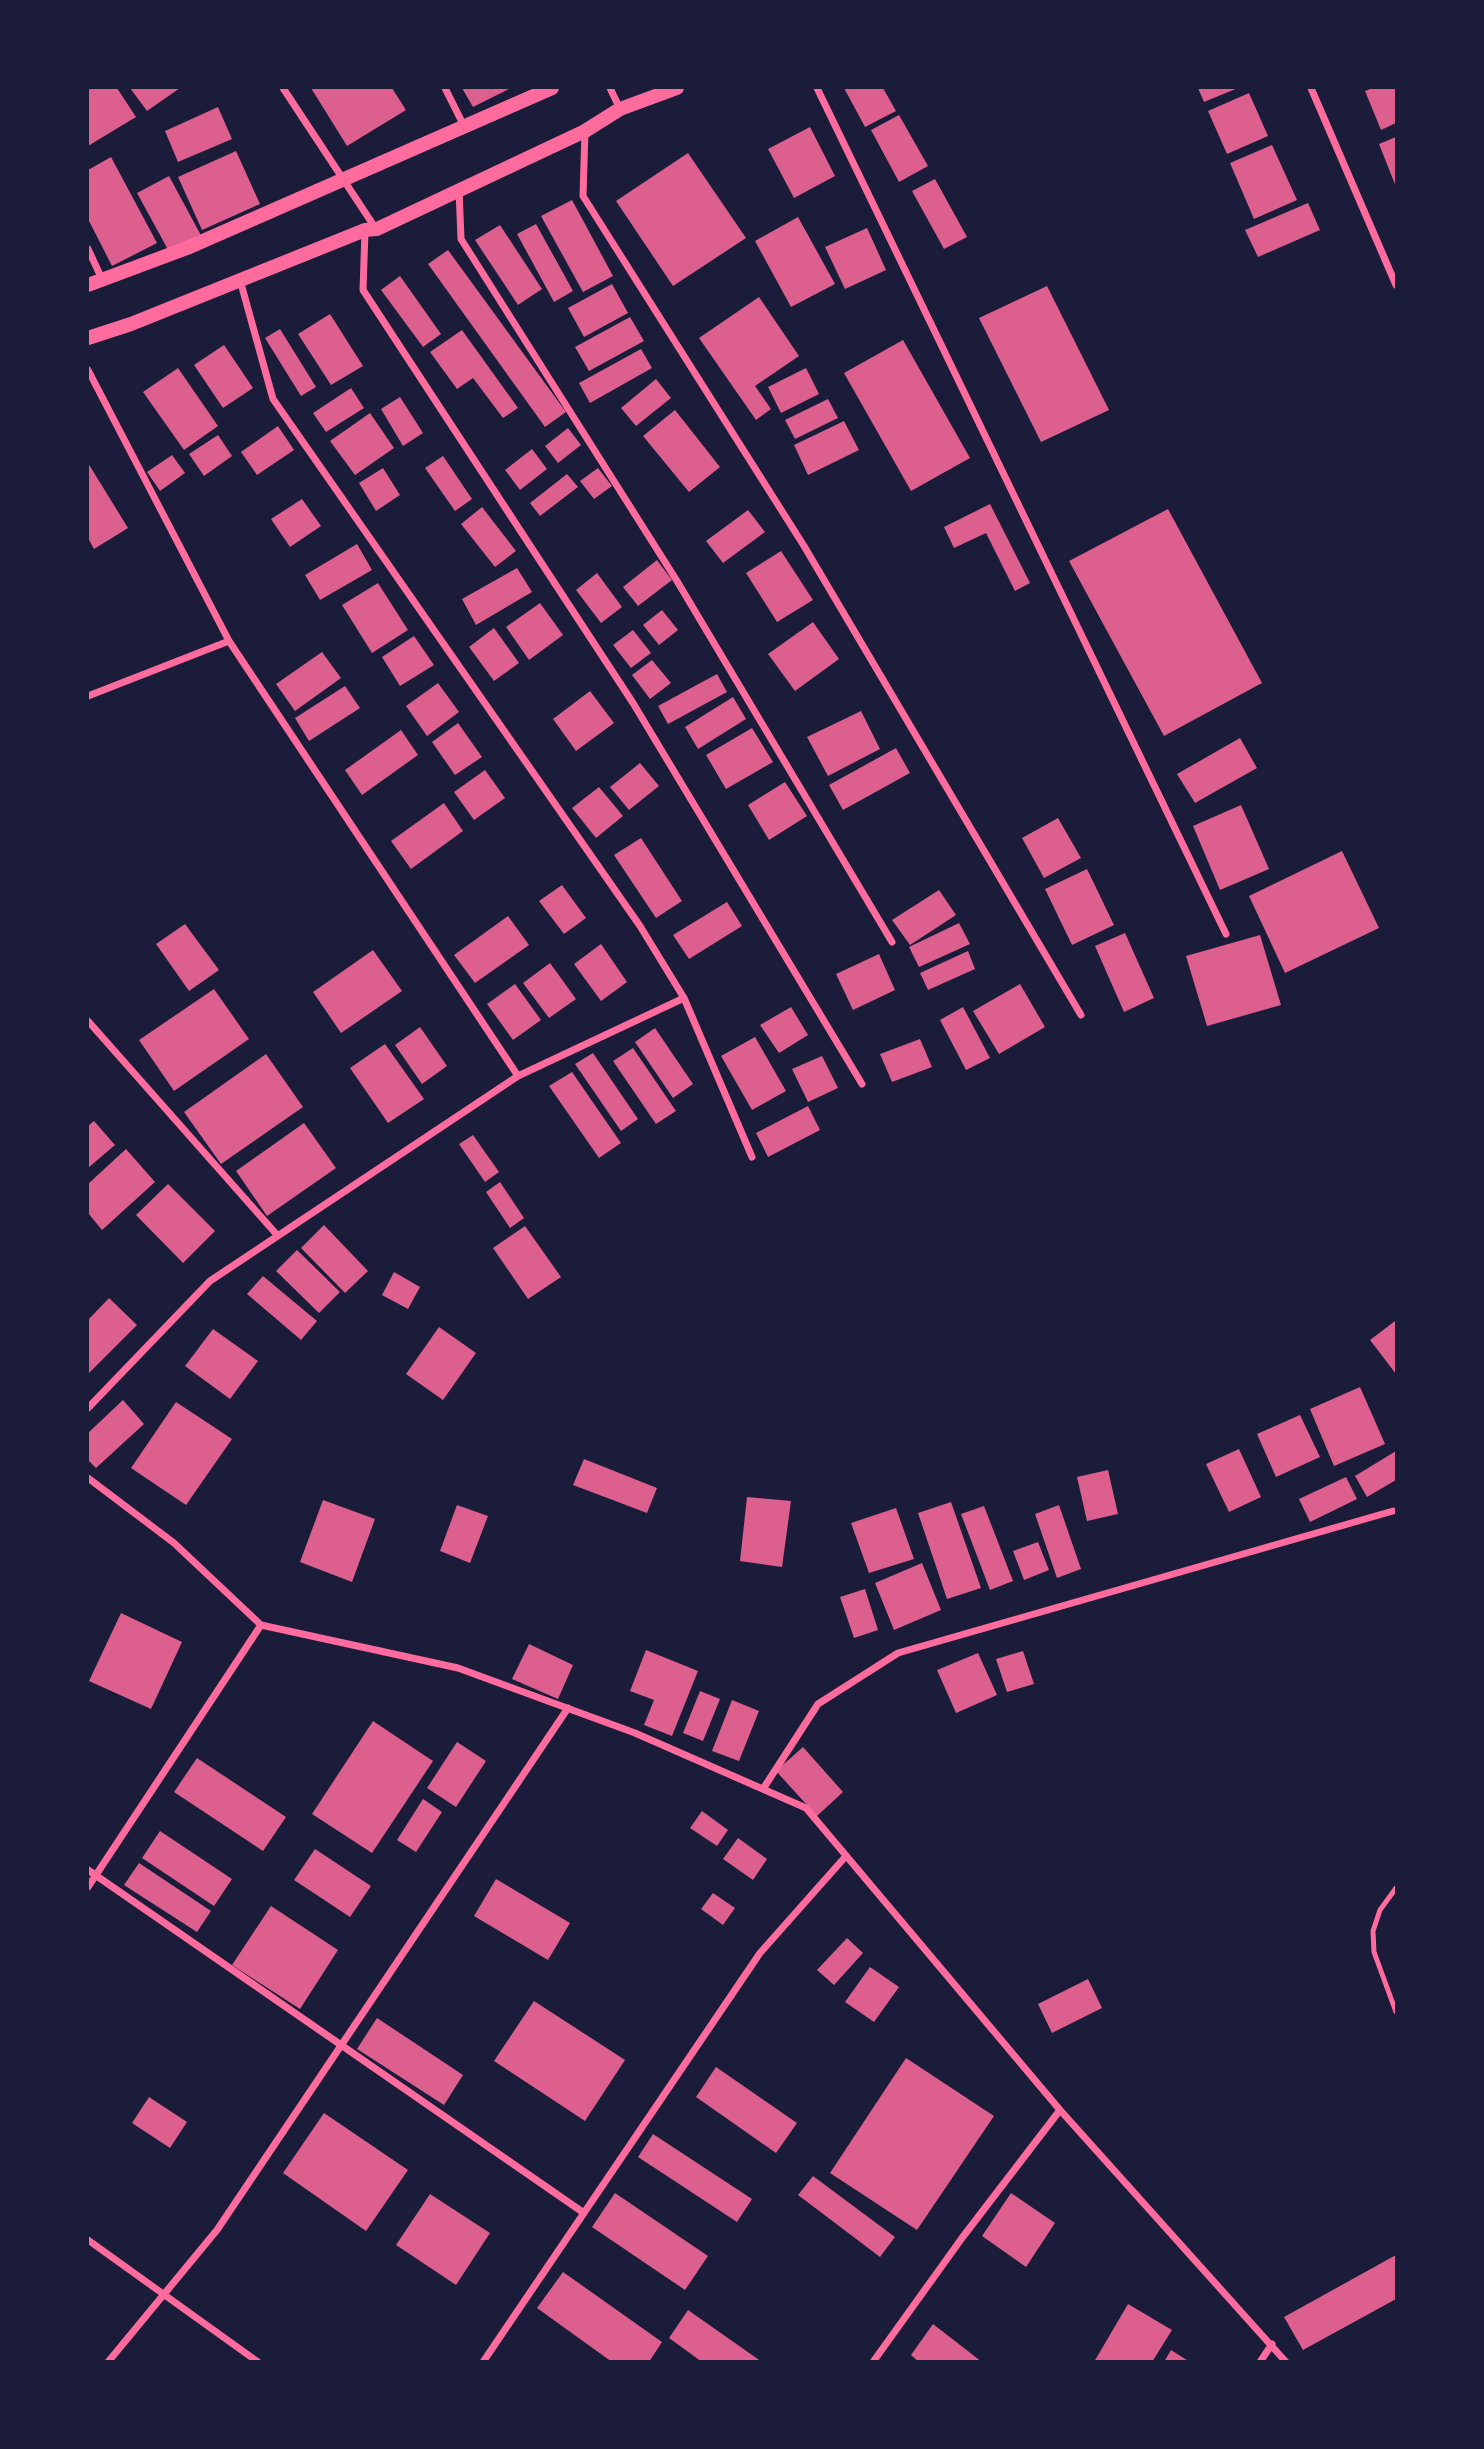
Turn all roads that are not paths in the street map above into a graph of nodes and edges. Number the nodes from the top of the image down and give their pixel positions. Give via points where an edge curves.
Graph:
1 (283, 88) edge
2 (445, 88) edge
3 (552, 88) edge
4 (610, 88) edge
5 (677, 88) edge
6 (817, 88) edge
7 (1311, 88) edge
8 (620, 109) junction
9 (464, 126) junction
10 (585, 131) junction
11 (343, 179) junction
12 (459, 188) junction
13 (371, 230) junction
14 (88, 249) edge
15 (102, 279) junction
16 (240, 281) junction
17 (88, 285) edge
18 (1396, 285) edge
19 (88, 338) edge
20 (88, 370) edge
21 (229, 641) junction
22 (88, 696) edge
23 (1226, 934) dead end
24 (892, 942) dead end
25 (684, 998) junction
26 (1081, 1015) dead end
27 (88, 1021) edge
28 (518, 1076) junction
29 (862, 1084) dead end
30 (752, 1157) dead end
31 (278, 1236) junction
32 (88, 1408) edge
33 (88, 1478) edge
34 (1393, 1511) dead end
35 (261, 1625) junction
36 (568, 1709) junction
37 (763, 1789) junction
38 (846, 1856) junction
39 (88, 1870) edge
40 (95, 1876) junction
41 (88, 1887) edge
42 (1396, 1888) edge
43 (1396, 2011) edge
44 (342, 2045) junction
45 (1060, 2110) junction
46 (584, 2213) junction
47 (88, 2240) edge
48 (163, 2294) junction
49 (1272, 2344) junction
50 (108, 2361) edge
51 (258, 2361) edge
52 (483, 2361) edge
53 (873, 2361) edge
54 (1259, 2361) edge
55 (1286, 2361) edge

1 - 11 street
2 - 9 street
3 - 9 main road
4 - 8 street
5 - 8 main road
6 - 23 street
7 - 18 street
8 - 10 main road
9 - 11 main road
10 - 12 main road
10 - 26 street via 583,196 804,546
11 - 13 street
11 - 15 main road via 187,248
12 - 13 main road
12 - 24 street via 461,239 677,581
13 - 16 main road
13 - 29 street via 363,290 633,703
14 - 15 street
15 - 17 main road
16 - 19 main road
16 - 25 street via 273,399 640,926
20 - 21 street
21 - 22 street
21 - 28 street
25 - 28 street
25 - 30 street
27 - 31 street
28 - 31 street
31 - 32 street via 210,1281
33 - 35 street via 174,1543
34 - 37 street via 898,1653 818,1704
35 - 36 street via 458,1668
35 - 40 street
36 - 37 street
36 - 44 street
37 - 38 street via 806,1808
38 - 45 street
38 - 46 street via 760,1953
39 - 40 street
40 - 41 street
40 - 44 street
42 - 43 lane via 1380,1910 1373,1931 1374,1952
44 - 46 street
44 - 48 street via 217,2230
45 - 49 street
45 - 53 street
46 - 52 street
47 - 48 street
48 - 50 street
48 - 51 street
49 - 54 street
49 - 55 street

